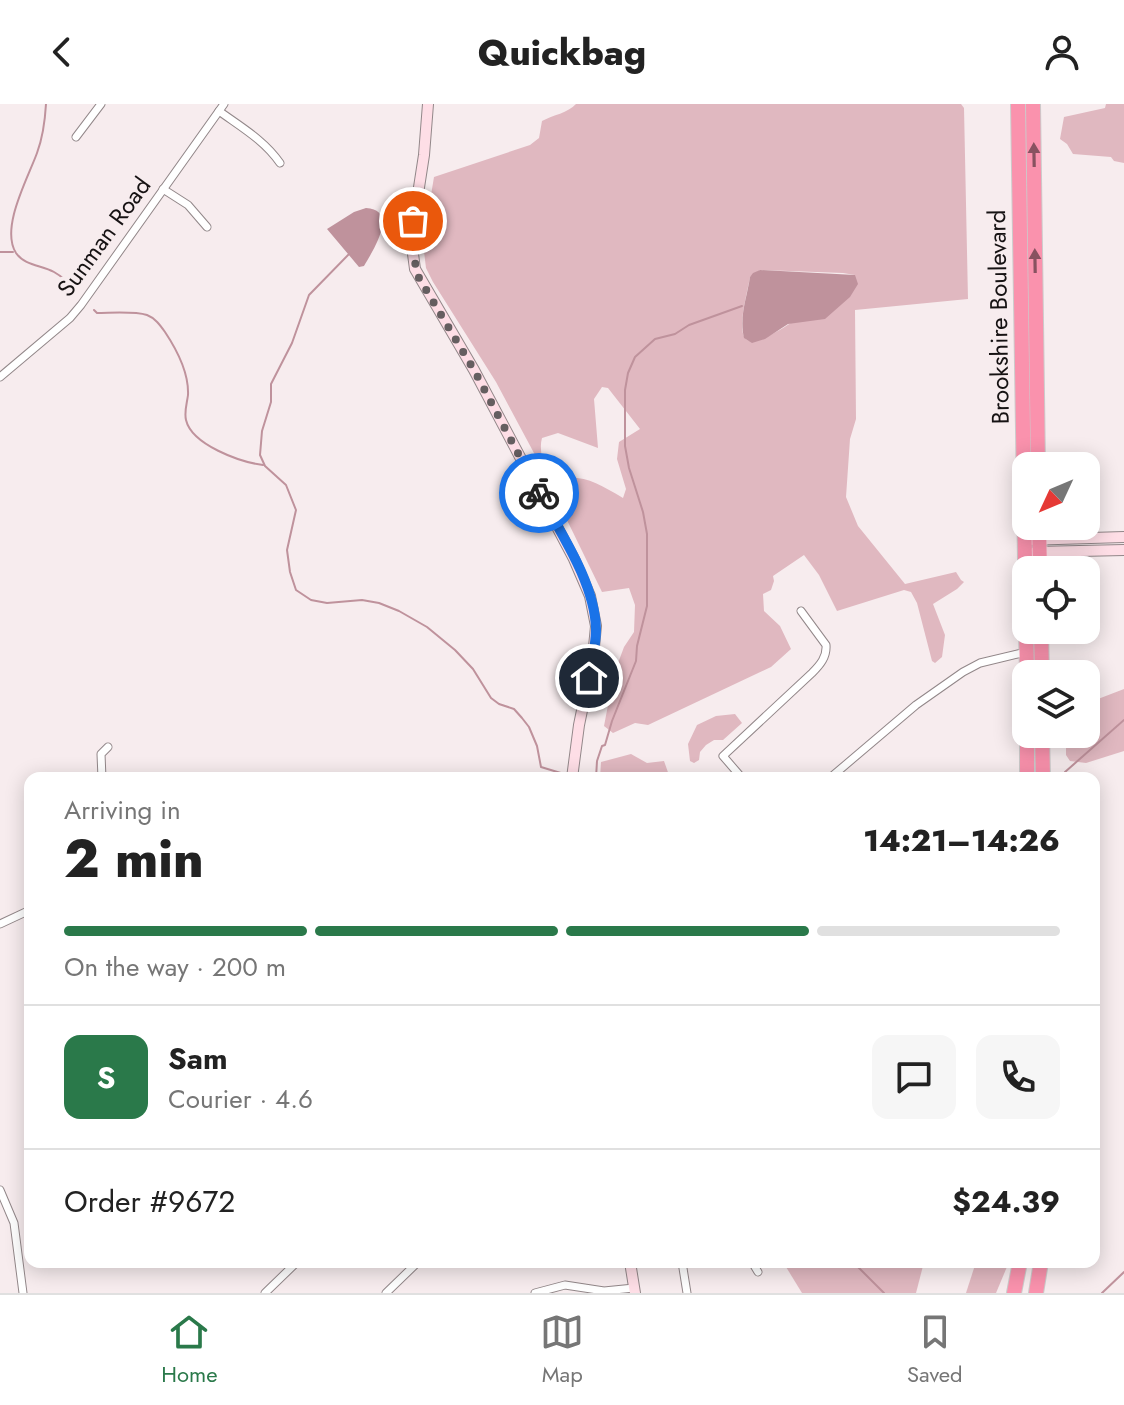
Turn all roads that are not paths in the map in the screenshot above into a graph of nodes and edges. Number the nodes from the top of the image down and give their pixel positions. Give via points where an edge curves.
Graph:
1 (101, 104) edge
2 (428, 104) edge
3 (1018, 104) edge
4 (1033, 104) edge
5 (221, 107) edge
6 (76, 137) dead end
7 (280, 163) dead end
8 (163, 189) junction
9 (207, 227) dead end
10 (1029, 366) junction
11 (0, 377) edge
12 (1038, 452) edge
13 (1124, 537) edge
14 (1033, 542) edge
15 (1124, 550) edge
16 (801, 611) dead end
17 (1027, 644) edge
18 (1026, 652) junction
19 (1031, 660) edge
20 (108, 747) dead end
21 (1027, 748) edge
22 (1042, 748) edge
23 (102, 772) edge
24 (573, 772) edge
25 (737, 772) edge
26 (837, 772) edge
27 (1027, 772) edge
28 (1043, 772) edge
29 (24, 913) edge
30 (0, 924) edge
31 (0, 1190) edge
32 (291, 1268) edge
33 (412, 1268) edge
34 (631, 1268) edge
35 (683, 1268) edge
36 (756, 1268) edge
37 (1019, 1268) edge
38 (1040, 1268) edge
39 (758, 1272) dead end
40 (635, 1290) edge
41 (23, 1293) edge
42 (265, 1293) edge
43 (386, 1293) edge
44 (535, 1293) edge
45 (687, 1293) edge
46 (1014, 1293) edge
47 (1036, 1293) edge

1 - 6 street
2 - 24 street via 411,239 415,269 567,545 593,609 595,640
3 - 10 highway, Brookshire Boulevard via 1019,259
10 -> 4 highway, Brookshire Boulevard
5 - 7 street
5 - 8 street, Sunman Road
8 - 9 street via 188,205
8 - 11 street, Sunman Road via 70,318
10 - 12 highway, Brookshire Boulevard
10 - 14 highway, Brookshire Boulevard
13 - 14 street
14 - 15 street
16 - 25 street via 826,645 824,658 723,756
17 - 18 highway, Brookshire Boulevard
18 - 19 highway, Brookshire Boulevard
18 - 26 street via 980,663 953,678
20 - 23 street via 101,754
21 - 27 highway
22 - 28 highway
29 - 30 street
31 - 41 street via 14,1223
32 - 42 street
33 - 43 street
34 - 40 street
35 - 45 street
36 - 39 street
37 - 46 highway
38 - 47 highway
40 - 44 street via 565,1285

